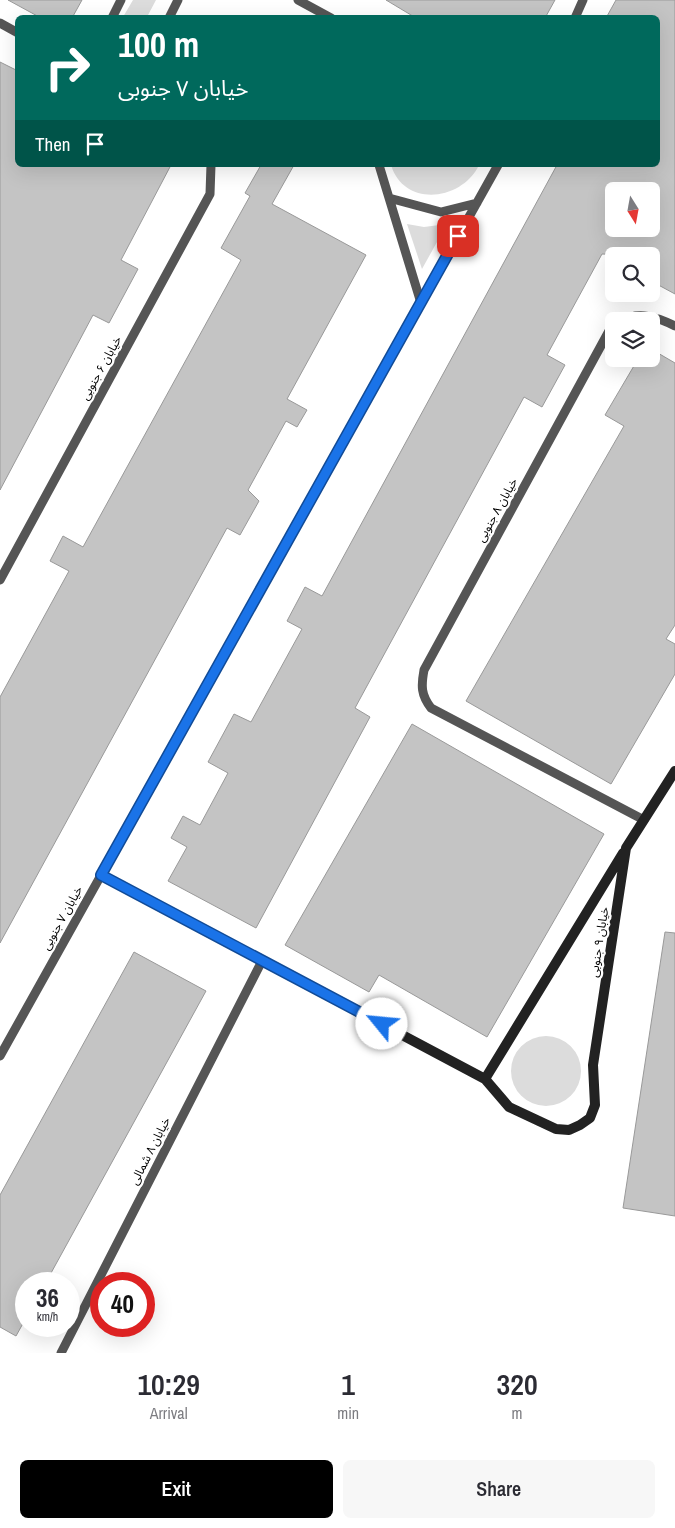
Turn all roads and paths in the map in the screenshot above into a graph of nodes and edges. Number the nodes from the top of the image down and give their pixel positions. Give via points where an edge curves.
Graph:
1 (121, 0) edge
2 (178, 0) edge
3 (298, 0) edge
4 (583, 0) edge
5 (114, 15) edge
6 (170, 15) edge
7 (326, 15) edge
8 (576, 15) edge
9 (0, 23) edge
10 (15, 31) edge
11 (211, 167) edge
12 (380, 167) edge
13 (497, 167) edge
14 (389, 198) junction
15 (476, 203) junction
16 (420, 303) junction
17 (660, 319) edge
18 (675, 326) edge
19 (605, 338) edge
20 (0, 580) edge
21 (675, 771) edge
22 (644, 820) junction
23 (626, 848) junction
24 (101, 875) junction
25 (262, 961) junction
26 (0, 1056) edge
27 (485, 1079) junction
28 (61, 1353) edge

1 - 5 lane
2 - 6 lane
3 - 7 lane
4 - 8 lane
9 - 10 lane
11 - 20 lane, خیابان ۶ جنوبی via 210,194
12 - 14 lane
13 - 15 lane, خیابان ۷ جنوبی
14 - 15 lane via 441,212
14 - 16 lane
15 - 16 lane, خیابان ۷ جنوبی
16 - 24 lane, خیابان ۷ جنوبی
17 - 18 lane
19 - 22 lane, خیابان ۸ جنوبی via 424,670 421,686 423,699 430,708
21 - 22 street, خیابان ۹ جنوبی
22 - 23 street, خیابان ۹ جنوبی
23 - 27 street
23 - 27 street, خیابان ۹ جنوبی via 593,1065 595,1105 590,1118 569,1130 556,1129 509,1107
24 - 25 street
24 - 26 lane, خیابان ۷ جنوبی
25 - 27 street
25 - 28 lane, خیابان ۸ شمالی

